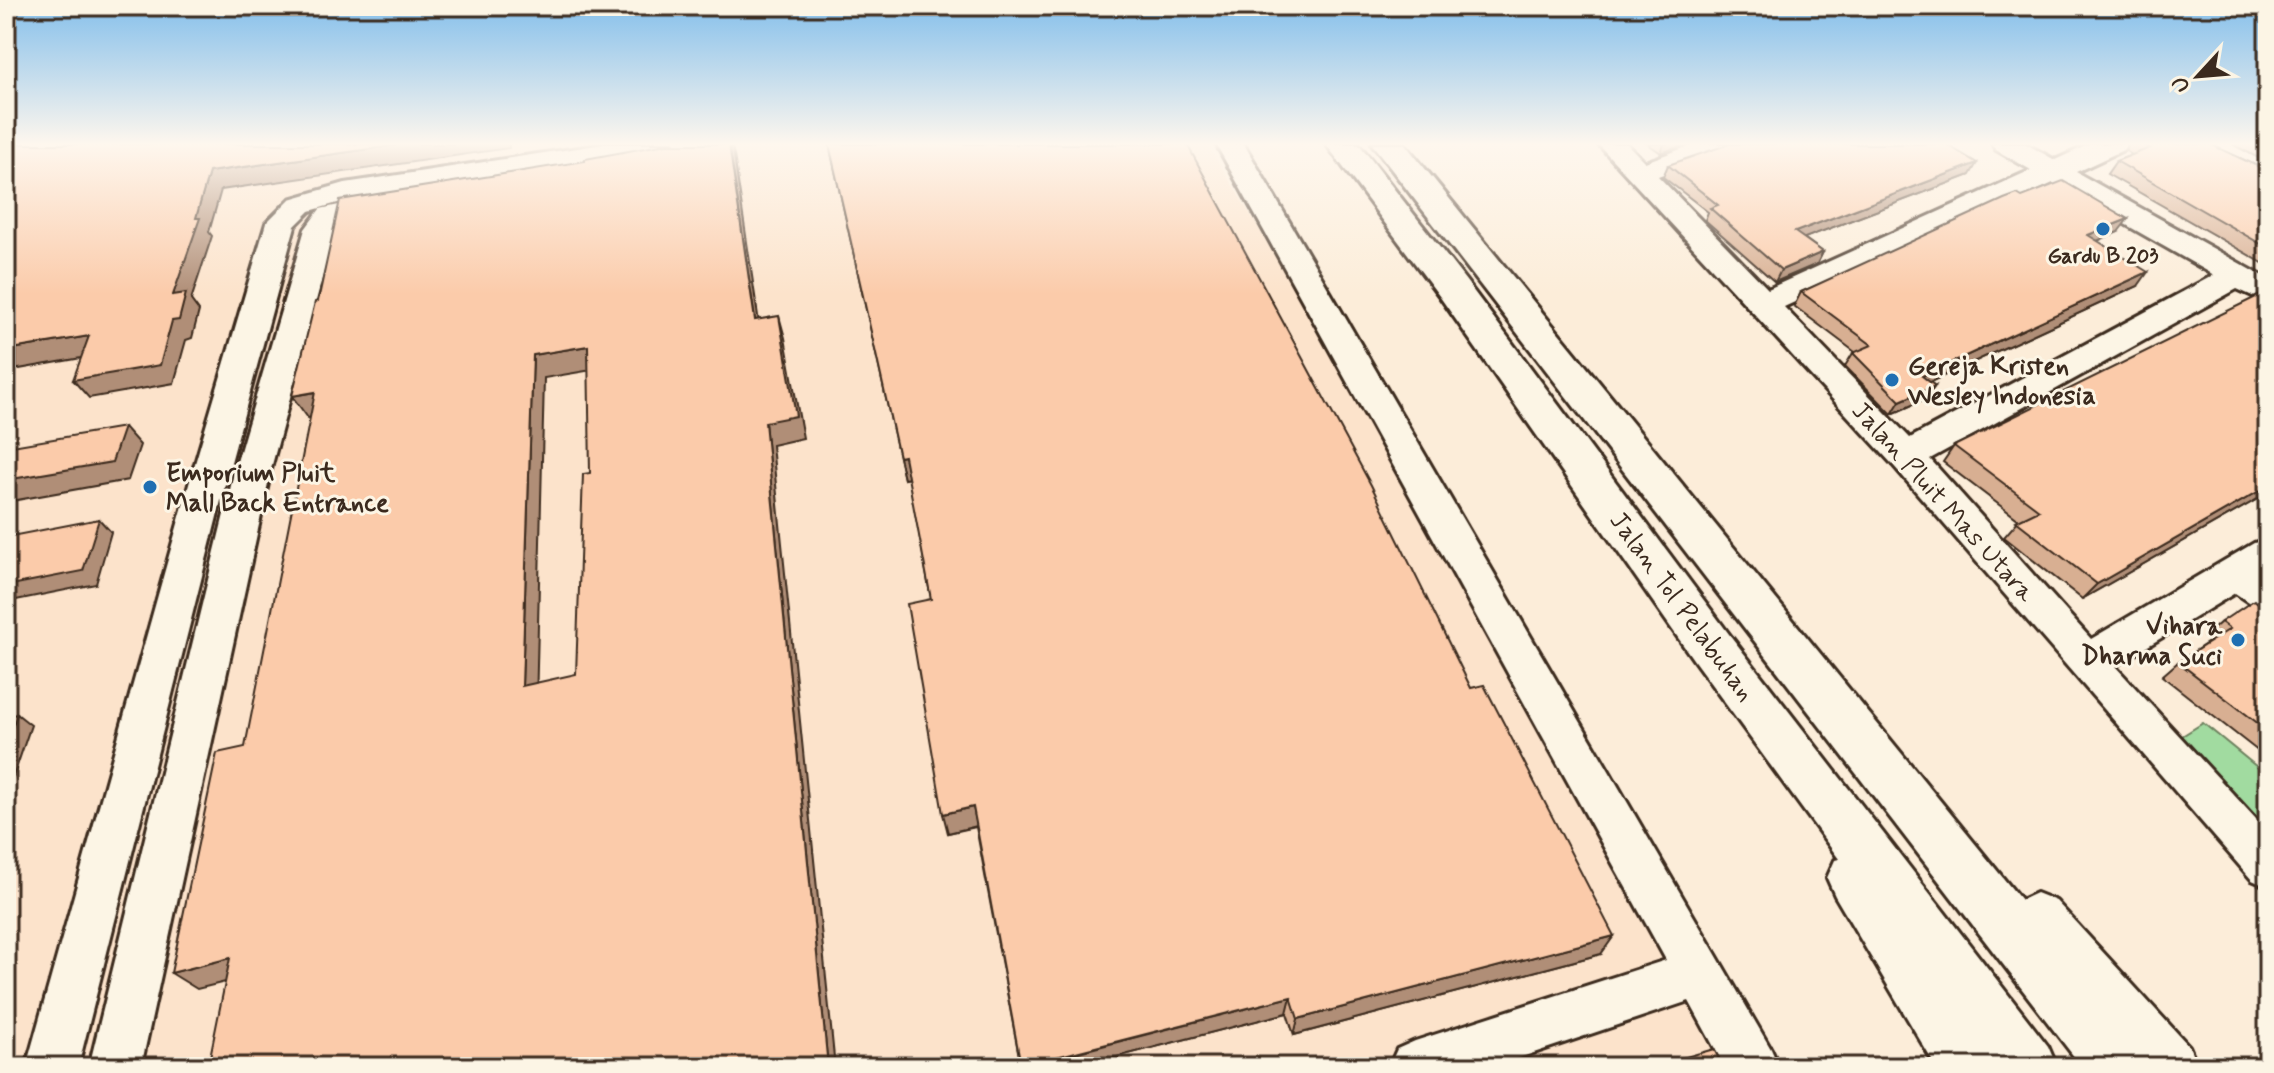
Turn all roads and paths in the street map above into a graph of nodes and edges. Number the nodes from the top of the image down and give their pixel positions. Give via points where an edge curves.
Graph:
1 (338, 194) edge
2 (436, 194) edge
3 (1258, 194) edge
4 (1361, 194) edge
5 (1380, 194) edge
6 (1428, 194) edge
7 (1446, 194) edge
8 (1660, 194) edge
9 (1998, 194) edge
10 (2095, 194) edge
11 (286, 216) junction
12 (327, 217) junction
13 (2237, 276) junction
14 (1453, 289) junction
15 (2268, 293) edge
16 (1763, 304) junction
17 (1524, 314) junction
18 (1906, 456) junction
19 (2257, 574) edge
20 (1712, 648) junction
21 (2087, 662) junction
22 (1844, 718) junction
23 (2268, 865) edge
24 (1698, 974) junction
25 (52, 1067) edge
26 (115, 1067) edge
27 (1415, 1067) edge
28 (1753, 1067) edge
29 (1970, 1067) edge
30 (2027, 1067) edge
31 (2119, 1067) edge
32 (2168, 1067) edge

1 - 11 street via 300,205
2 - 12 street
3 - 24 street
4 - 14 highway
5 - 14 highway, Jalan Tol Pelabuhan
6 - 17 highway, Jalan Tol Pelabuhan
7 - 17 highway
8 - 16 street, Jalan Pluit Mas Utara
9 - 16 street
10 - 13 street
11 - 12 street
11 - 25 street via 209,477
12 - 26 street via 254,465
13 - 15 street
13 - 18 street
14 - 20 highway, Jalan Tol Pelabuhan
16 - 18 street, Jalan Pluit Mas Utara
17 - 22 highway, Jalan Tol Pelabuhan
18 - 21 street, Jalan Pluit Mas Utara
19 - 21 street
20 - 29 highway
20 - 30 highway, Jalan Tol Pelabuhan
21 - 23 street, Jalan Pluit Mas Utara
22 - 31 highway
22 - 32 highway
24 - 27 street
24 - 28 street

